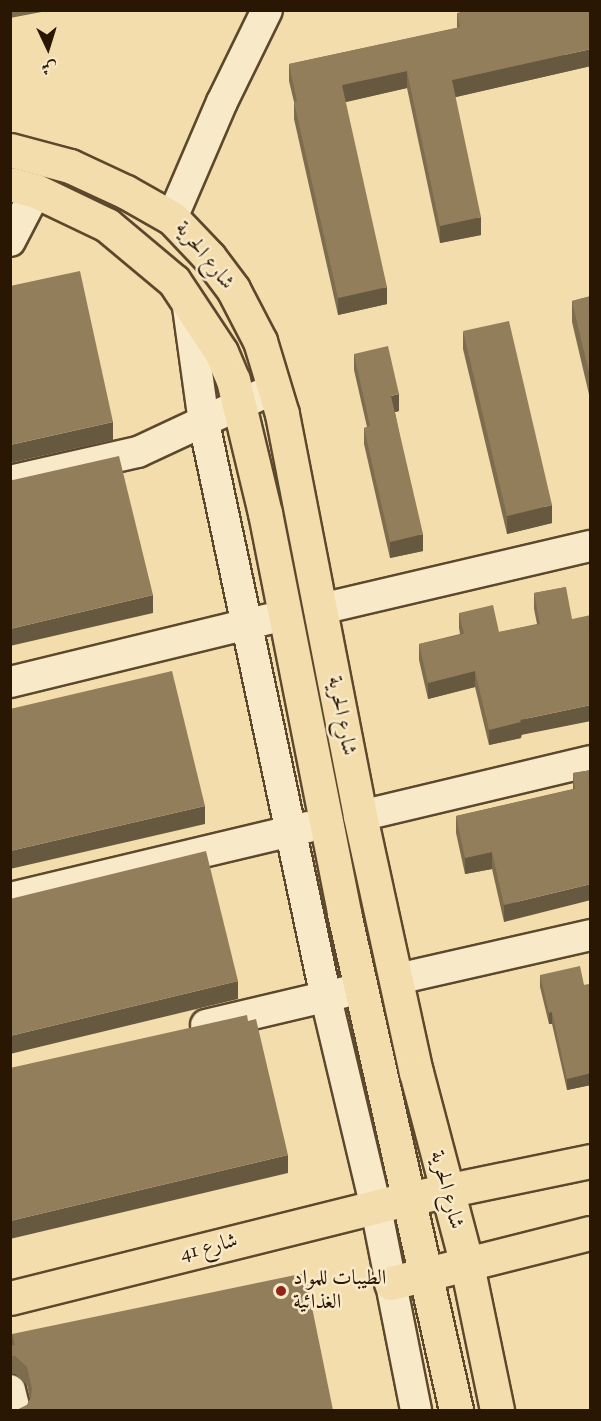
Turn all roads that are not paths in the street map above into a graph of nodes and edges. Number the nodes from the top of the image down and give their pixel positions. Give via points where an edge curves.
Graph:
1 (267, 10) edge
2 (10, 150) edge
3 (23, 188) edge
4 (172, 218) junction
5 (10, 241) edge
6 (187, 300) junction
7 (275, 388) junction
8 (240, 404) junction
9 (204, 423) junction
10 (10, 481) edge
11 (591, 546) edge
12 (321, 609) junction
13 (285, 615) junction
14 (248, 623) junction
15 (10, 682) edge
16 (591, 760) edge
17 (360, 816) junction
18 (326, 823) junction
19 (291, 832) junction
20 (10, 898) edge
21 (591, 935) edge
22 (397, 979) junction
23 (361, 988) junction
24 (326, 998) junction
25 (174, 1033) edge
26 (591, 1161) edge
27 (447, 1192) junction
28 (407, 1199) junction
29 (376, 1208) junction
30 (591, 1233) edge
31 (467, 1265) junction
32 (426, 1275) junction
33 (391, 1283) junction
34 (10, 1298) edge
35 (10, 1390) edge
36 (15, 1410) edge
37 (416, 1410) edge
38 (456, 1410) edge
39 (497, 1410) edge

1 - 4 street
2 - 4 main road, شارع الحرية via 70,166
3 - 5 street
3 - 6 main road, شارع الحرية via 107,225 174,281
4 - 7 main road, شارع الحرية via 233,289 260,341
6 - 8 main road, شارع الحرية via 221,352
6 - 9 street
7 - 8 street
7 - 12 main road, شارع الحرية
8 - 9 street
8 - 13 main road, شارع الحرية
9 - 10 street via 138,452
9 - 14 street
11 - 12 street
12 - 17 main road, شارع الحرية
13 - 14 street
13 - 18 main road, شارع الحرية
14 - 15 street
14 - 19 street
16 - 17 street
17 - 22 main road, شارع الحرية
18 - 19 street
18 - 23 main road, شارع الحرية
19 - 20 street
19 - 24 street
21 - 22 street
22 - 27 main road, شارع الحرية
23 - 24 street
23 - 28 main road, شارع الحرية
24 - 25 street
24 - 29 street
26 - 27 main road, شارع 41
27 - 28 main road, شارع 41
27 - 31 main road, شارع الحرية
28 - 29 main road, شارع 41
28 - 32 main road, شارع الحرية
29 - 33 street
29 - 34 main road, شارع 41
30 - 31 main road
31 - 32 main road
31 - 39 main road, شارع الحرية
32 - 33 main road
32 - 38 main road, شارع الحرية
33 - 37 street
35 - 36 street

